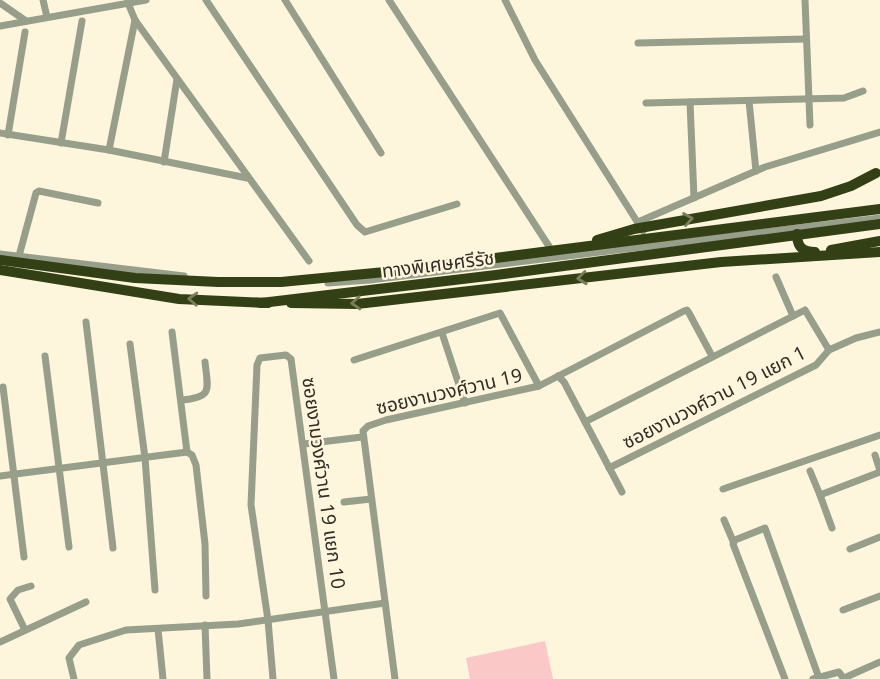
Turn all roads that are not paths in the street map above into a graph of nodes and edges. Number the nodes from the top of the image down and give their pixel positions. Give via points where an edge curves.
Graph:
1 (43, 0) edge
2 (146, 0) edge
3 (206, 0) edge
4 (285, 0) edge
5 (389, 0) edge
6 (505, 0) edge
7 (805, 0) edge
8 (131, 2) edge
9 (0, 3) edge
10 (47, 17) junction
11 (135, 20) junction
12 (26, 21) junction
13 (82, 21) dead end
14 (0, 26) edge
15 (26, 32) dead end
16 (806, 39) junction
17 (638, 43) dead end
18 (177, 78) junction
19 (863, 91) dead end
20 (809, 99) junction
21 (690, 102) junction
22 (749, 102) junction
23 (646, 103) dead end
24 (810, 125) dead end
25 (880, 132) edge
26 (4, 134) edge
27 (61, 143) junction
28 (109, 150) junction
29 (381, 153) dead end
30 (164, 162) junction
31 (756, 171) junction
32 (878, 172) edge
33 (248, 178) junction
34 (694, 198) junction
35 (98, 202) dead end
36 (457, 205) dead end
37 (880, 209) edge
38 (880, 221) edge
39 (638, 222) junction
40 (792, 231) junction
41 (880, 242) edge
42 (652, 247) junction
43 (575, 248) junction
44 (880, 252) edge
45 (821, 253) junction
46 (0, 254) edge
47 (19, 256) junction
48 (556, 257) junction
49 (790, 257) junction
50 (0, 260) edge
51 (309, 261) dead end
52 (0, 271) edge
53 (776, 277) dead end
54 (261, 303) junction
55 (793, 316) junction
56 (86, 322) dead end
57 (172, 332) dead end
58 (880, 332) edge
59 (442, 333) junction
60 (130, 344) dead end
61 (829, 350) junction
62 (45, 356) dead end
63 (712, 356) junction
64 (354, 360) dead end
65 (205, 362) dead end
66 (558, 376) junction
67 (539, 386) junction
68 (3, 387) dead end
69 (181, 400) junction
70 (465, 403) junction
71 (585, 422) junction
72 (880, 435) edge
73 (362, 437) junction
74 (304, 444) junction
75 (187, 452) junction
76 (875, 455) dead end
77 (145, 458) junction
78 (102, 462) junction
79 (58, 468) junction
80 (610, 468) junction
81 (810, 471) dead end
82 (880, 471) edge
83 (13, 474) junction
84 (0, 476) edge
85 (723, 489) dead end
86 (622, 492) dead end
87 (820, 495) junction
88 (371, 499) junction
89 (344, 502) dead end
90 (724, 520) dead end
91 (832, 528) dead end
92 (880, 537) edge
93 (733, 541) junction
94 (69, 547) dead end
95 (113, 548) dead end
96 (850, 550) dead end
97 (24, 557) dead end
98 (32, 586) dead end
99 (155, 590) dead end
100 (206, 596) dead end
101 (880, 596) edge
102 (86, 602) dead end
103 (385, 603) junction
104 (843, 610) dead end
105 (325, 612) junction
106 (268, 621) junction
107 (205, 625) junction
108 (158, 629) junction
109 (25, 630) junction
110 (0, 642) edge
111 (880, 662) edge
112 (842, 676) edge
113 (816, 678) edge
114 (74, 679) edge
115 (163, 679) edge
116 (207, 679) edge
117 (273, 679) edge
118 (334, 679) edge
119 (395, 679) edge
120 (785, 679) edge

1 - 10 street
2 - 8 street
3 - 36 street via 365,232
4 - 29 street
5 - 48 street
6 - 39 street via 535,60
7 - 16 street
8 - 10 street
8 - 11 street
9 - 12 street
10 - 12 street
11 - 18 street
11 - 28 street
12 - 14 street
13 - 27 street
15 - 26 street
16 - 17 street
16 - 20 street
18 - 30 street
18 - 33 street
19 - 20 street
20 - 22 street
20 - 24 street
21 - 22 street
21 - 23 street
21 - 34 street
22 - 31 street
25 - 31 street
26 - 27 street
27 - 28 street
28 - 30 street
30 - 33 street
31 - 34 street
43 -> 32 highway, bridge via 634,229 821,196
33 - 51 street
34 - 39 street
35 - 47 street via 36,192
37 - 43 highway, ทางพิเศษศรีรัช, bridge
38 - 40 street
38 - 54 highway, ทางพิเศษศรีรัช, bridge via 508,274
39 - 42 street
40 - 42 street
40 - 45 highway via 806,252
40 - 49 highway via 795,252
41 - 45 highway
42 - 48 street
43 - 50 highway, ทางพิเศษศรีรัช, bridge via 281,282 135,278
44 - 45 highway
45 - 49 highway
46 - 47 street
47 - 48 street via 270,287
49 -> 54 highway, bridge via 357,304
54 -> 52 highway, ทางพิเศษศรีรัช via 179,299
53 - 55 street
55 - 61 street via 807,311
55 - 63 street
56 - 78 street
57 - 69 street
58 - 61 street
59 - 64 street
59 - 67 street via 500,313
59 - 70 street
60 - 77 street
61 - 80 street, ซอยงามวงศ์วาน 19 แยก 1 via 816,365
62 - 79 street
63 - 66 street, ซอยงามวงศ์วาน 19 via 687,310
63 - 71 street
65 - 69 street via 205,395
66 - 67 street, ซอยงามวงศ์วาน 19
66 - 71 street
67 - 70 street, ซอยงามวงศ์วาน 19
68 - 83 street
69 - 75 street
70 - 73 street, ซอยงามวงศ์วาน 19 via 386,420 368,426
71 - 80 street
72 - 85 street
73 - 74 street
73 - 88 street, ซอยงามวงศ์วาน 19
74 - 105 street, ซอยงามวงศ์วาน 19 แยก 10
74 - 106 street, ซอยงามวงศ์วาน 19 แยก 10 via 291,359 286,355 260,358 251,505
75 - 77 street
75 - 100 street via 194,459 205,544
76 - 82 street
77 - 78 street
77 - 99 street
78 - 79 street
78 - 95 street
79 - 83 street
79 - 94 street
80 - 86 street
81 - 87 street
82 - 87 street
83 - 84 street
83 - 97 street
87 - 91 street
88 - 89 street
88 - 103 street, ซอยงามวงศ์วาน 19
90 - 93 street
92 - 96 street
93 - 113 street via 767,529
93 - 120 street
98 - 109 street via 18,590 10,599
101 - 104 street
102 - 109 street
103 - 105 street
103 - 119 street, ซอยงามวงศ์วาน 19
105 - 106 street
105 - 118 street, ซอยงามวงศ์วาน 19 แยก 10
106 - 107 street
106 - 117 street
107 - 108 street
107 - 116 street
108 - 114 street via 126,630 79,645 69,658
108 - 115 street
109 - 110 street
111 - 112 street
112 - 113 street

